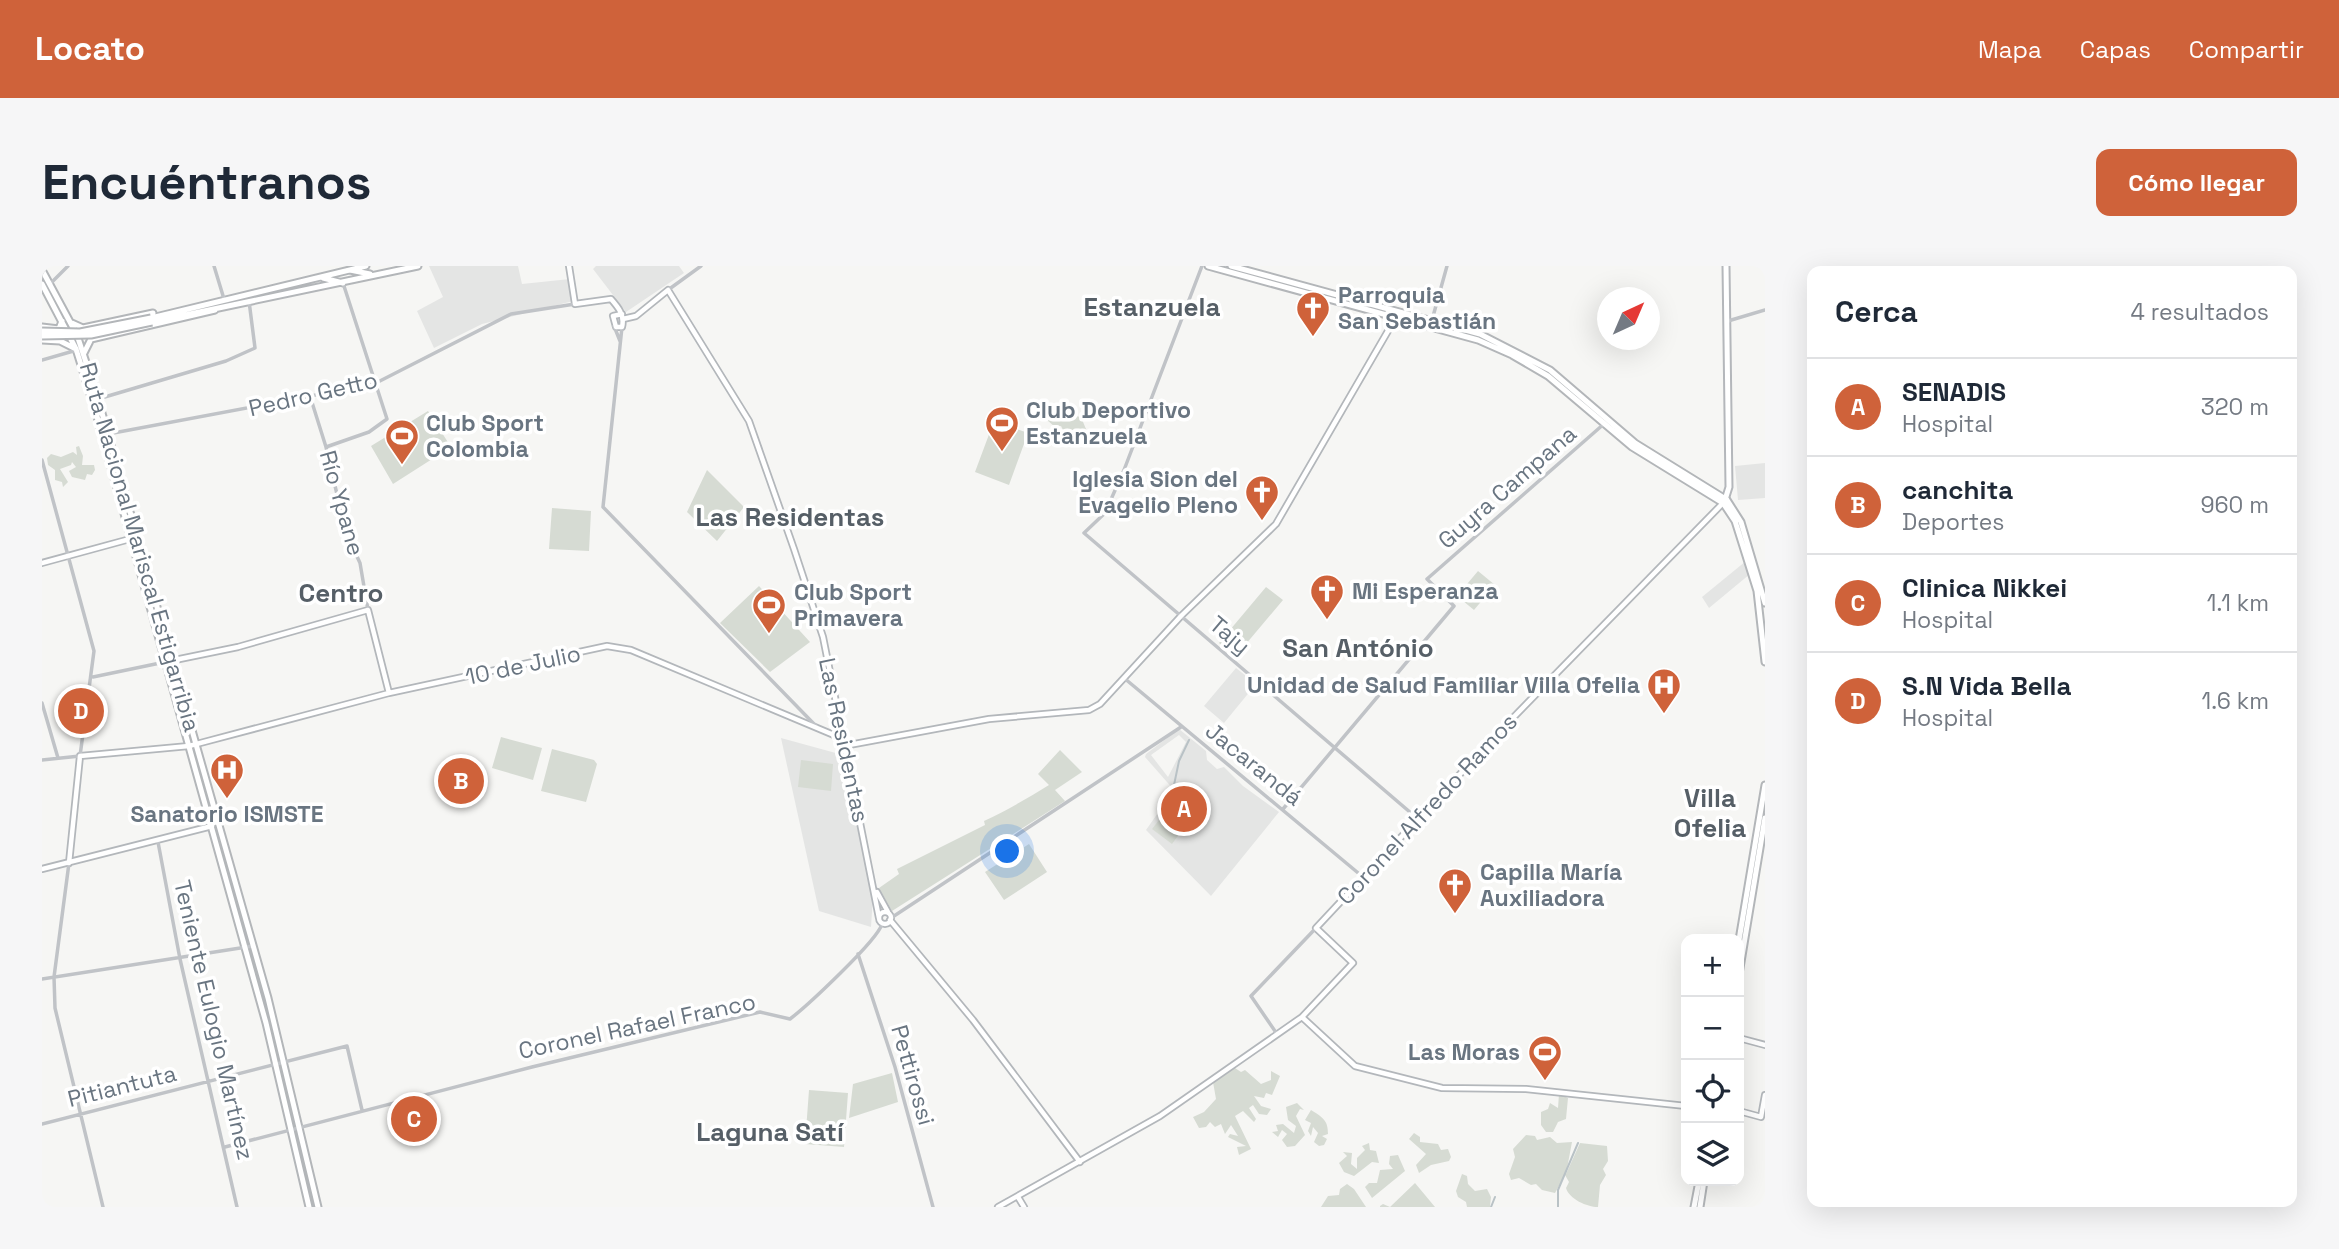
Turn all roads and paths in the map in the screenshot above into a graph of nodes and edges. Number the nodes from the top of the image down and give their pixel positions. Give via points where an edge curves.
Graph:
1 (68, 266) edge
2 (214, 266) edge
3 (366, 266) edge
4 (418, 266) edge
5 (569, 266) edge
6 (701, 266) edge
7 (1202, 266) edge
8 (1208, 266) edge
9 (1231, 266) edge
10 (1447, 266) edge
11 (1726, 266) edge
12 (349, 268) edge
13 (406, 269) junction
14 (42, 270) edge
15 (290, 283) junction
16 (42, 284) edge
17 (50, 284) junction
18 (343, 284) junction
19 (668, 290) junction
20 (223, 301) junction
21 (249, 301) junction
22 (614, 303) junction
23 (575, 304) junction
24 (1765, 310) edge
25 (60, 315) junction
26 (1398, 315) junction
27 (613, 316) junction
28 (622, 317) junction
29 (1432, 320) junction
30 (70, 321) junction
31 (1728, 321) junction
32 (614, 326) junction
33 (622, 327) junction
34 (42, 334) edge
35 (73, 335) junction
36 (620, 341) junction
37 (77, 349) junction
38 (84, 353) junction
39 (42, 360) edge
40 (374, 384) junction
41 (310, 396) junction
42 (98, 399) junction
43 (1607, 422) junction
44 (108, 434) junction
45 (326, 447) junction
46 (42, 460) edge
47 (1725, 502) junction
48 (130, 539) junction
49 (141, 546) junction
50 (133, 549) junction
51 (68, 556) junction
52 (42, 563) edge
53 (1765, 603) edge
54 (368, 610) junction
55 (1181, 616) junction
56 (166, 662) junction
57 (173, 662) junction
58 (1765, 662) edge
59 (93, 677) junction
60 (1124, 678) junction
61 (389, 693) junction
62 (42, 703) edge
63 (1181, 727) junction
64 (820, 730) junction
65 (845, 743) junction
66 (193, 745) junction
67 (1336, 748) junction
68 (80, 756) junction
69 (58, 758) junction
70 (42, 760) edge
71 (1765, 785) edge
72 (1283, 809) junction
73 (1765, 818) edge
74 (1418, 819) junction
75 (219, 823) junction
76 (211, 827) junction
77 (158, 842) junction
78 (69, 863) junction
79 (42, 869) edge
80 (1363, 877) junction
81 (875, 888) junction
82 (890, 917) junction
83 (879, 918) junction
84 (882, 924) junction
85 (1316, 928) junction
86 (1740, 934) edge
87 (1744, 944) edge
88 (253, 946) junction
89 (244, 948) junction
90 (858, 954) junction
91 (180, 959) junction
92 (54, 977) junction
93 (42, 979) edge
94 (1302, 1017) junction
95 (1277, 1034) junction
96 (1744, 1039) edge
97 (1765, 1045) edge
98 (284, 1062) junction
99 (276, 1064) junction
100 (210, 1082) junction
101 (1765, 1095) edge
102 (1681, 1105) edge
103 (362, 1110) junction
104 (1744, 1112) edge
105 (81, 1114) junction
106 (42, 1124) edge
107 (299, 1126) junction
108 (291, 1128) junction
109 (225, 1147) junction
110 (1080, 1162) junction
111 (1698, 1186) edge
112 (1703, 1186) edge
113 (1018, 1197) junction
114 (103, 1207) edge
115 (237, 1207) edge
116 (309, 1207) edge
117 (318, 1207) edge
118 (933, 1207) edge
119 (998, 1207) edge
120 (1024, 1207) edge
121 (1694, 1207) edge
122 (1700, 1207) edge

1 - 17 street
2 - 20 street
3 - 12 main road
4 - 13 main road
5 - 23 main road
6 - 19 street
7 - 55 street, Tajy via 1105,513 1084,533
8 - 26 main road
9 - 26 main road
10 - 29 street
11 - 31 main road
12 - 13 main road via 364,275
12 - 15 main road
13 - 18 main road
14 - 17 main road
15 - 18 main road via 324,277
15 - 20 main road
16 - 25 main road
17 - 30 main road
18 - 21 main road
18 - 40 street
19 - 28 main road via 636,316
19 - 65 main road, Las Residentas via 749,421 821,632
20 - 21 main road
20 - 30 main road via 212,299 83,328
20 - 35 main road, bridge
20 - 38 main road via 216,310 91,339
21 - 42 street via 255,348 214,365
22 - 23 main road, Pedro Getto via 609,298
22 - 27 main road
22 - 28 main road
23 - 40 street, Pedro Getto via 511,314
24 - 31 street
25 - 34 main road via 61,328
25 - 35 main road
26 - 29 main road
26 - 43 main road via 1512,355
26 - 55 main road via 1276,524
27 - 28 main road
27 - 32 main road
28 - 33 main road
29 - 43 main road via 1480,334 1538,362
30 - 35 main road
31 - 47 main road via 1729,488
32 - 33 main road
32 - 36 street
33 - 36 street
34 - 35 main road, bridge
34 - 37 main road
35 - 37 main road, Ruta Nacional Mariscal Estigarribia
35 - 38 main road, Ruta Nacional Mariscal Estigarribia
36 - 64 street via 603,507
37 - 39 street
37 - 48 main road, Ruta Nacional Mariscal Estigarribia
38 - 42 main road, Ruta Nacional Mariscal Estigarribia
40 - 41 street, Pedro Getto
40 - 45 street via 387,419 369,432
41 - 44 street, Pedro Getto
41 - 45 street, Río Ypane
42 - 44 main road, Ruta Nacional Mariscal Estigarribia
43 - 47 main road via 1642,454
43 - 67 street, Guyra Campana via 1427,579 1454,606
44 - 49 main road, Ruta Nacional Mariscal Estigarribia
45 - 54 street, Río Ypane via 346,533 360,563
46 - 51 street
47 - 53 main road via 1741,522
47 - 58 main road via 1757,591
47 - 74 main road, Coronel Alfredo Ramos
48 - 50 main road, Ruta Nacional Mariscal Estigarribia
48 - 51 main road
49 - 50 main road
49 - 57 main road, Ruta Nacional Mariscal Estigarribia
50 - 56 main road, Ruta Nacional Mariscal Estigarribia
51 - 52 main road
51 - 59 street via 94,651
54 - 57 main road
54 - 61 main road, Río Ypane
55 - 60 main road
55 - 67 street, Tajy
56 - 57 main road
56 - 59 street
56 - 66 main road, Ruta Nacional Mariscal Estigarribia
57 - 66 main road, Ruta Nacional Mariscal Estigarribia
59 - 68 street
60 - 63 street, Jacarandá
60 - 65 main road via 1089,710 999,718
61 - 64 main road, 10 de Julio via 616,647
61 - 66 main road, 10 de Julio
62 - 69 street
63 - 72 street, Jacarandá
63 - 82 street
64 - 65 main road, 10 de Julio
65 - 81 main road, Las Residentas
66 - 68 main road, 10 de Julio
66 - 75 main road, Ruta Nacional Mariscal Estigarribia
66 - 76 main road, Ruta Nacional Mariscal Estigarribia
67 - 72 street
67 - 74 street, Tajy
68 - 69 street
68 - 78 main road
69 - 70 street
71 - 86 main road
72 - 80 street, Jacarandá
73 - 87 main road
74 - 80 main road, Coronel Alfredo Ramos
75 - 76 main road
75 - 88 main road, Ruta Nacional Mariscal Estigarribia
76 - 77 main road
76 - 89 main road, Ruta Nacional Mariscal Estigarribia
77 - 78 main road
77 - 91 street, Teniente Eulogio Martínez
78 - 79 main road
78 - 92 street
80 - 85 main road, Coronel Alfredo Ramos
81 - 82 main road, Las Residentas
81 - 83 main road, Las Residentas
82 - 83 main road via 884,912
82 - 84 main road
82 - 110 main road, Las Residentas
83 - 84 main road, Las Residentas
84 - 90 street, Coronel Rafael Franco
85 - 94 main road via 1353,963
85 - 95 street, Coronel Alfredo Ramos via 1251,996
88 - 89 street
88 - 98 main road, Ruta Nacional Mariscal Estigarribia
89 - 91 street
89 - 99 main road, Ruta Nacional Mariscal Estigarribia
90 - 103 street, Coronel Rafael Franco via 790,1019 760,1013
90 - 118 street, Pettirossi
91 - 92 street
91 - 100 street, Teniente Eulogio Martínez
92 - 93 street
92 - 105 street via 55,1008
94 - 95 main road
94 - 102 main road via 1355,1066 1442,1088 1526,1089
95 - 110 main road via 1160,1116
96 - 97 main road
98 - 99 street, Pitiantuta
98 - 103 street, Pitiantuta via 347,1046
98 - 107 main road, Ruta Nacional Mariscal Estigarribia
99 - 100 street, Pitiantuta
99 - 108 main road, Ruta Nacional Mariscal Estigarribia
100 - 105 street, Pitiantuta
100 - 109 street, Teniente Eulogio Martínez
101 - 104 main road via 1761,1117
103 - 107 street
105 - 106 street, Pitiantuta
105 - 114 street
107 - 108 street
107 - 117 main road, Ruta Nacional Mariscal Estigarribia
108 - 109 street
108 - 116 main road, Ruta Nacional Mariscal Estigarribia
109 - 115 street, Teniente Eulogio Martínez
110 - 113 main road
111 - 121 main road
112 - 122 main road
113 - 119 main road
113 - 120 main road

